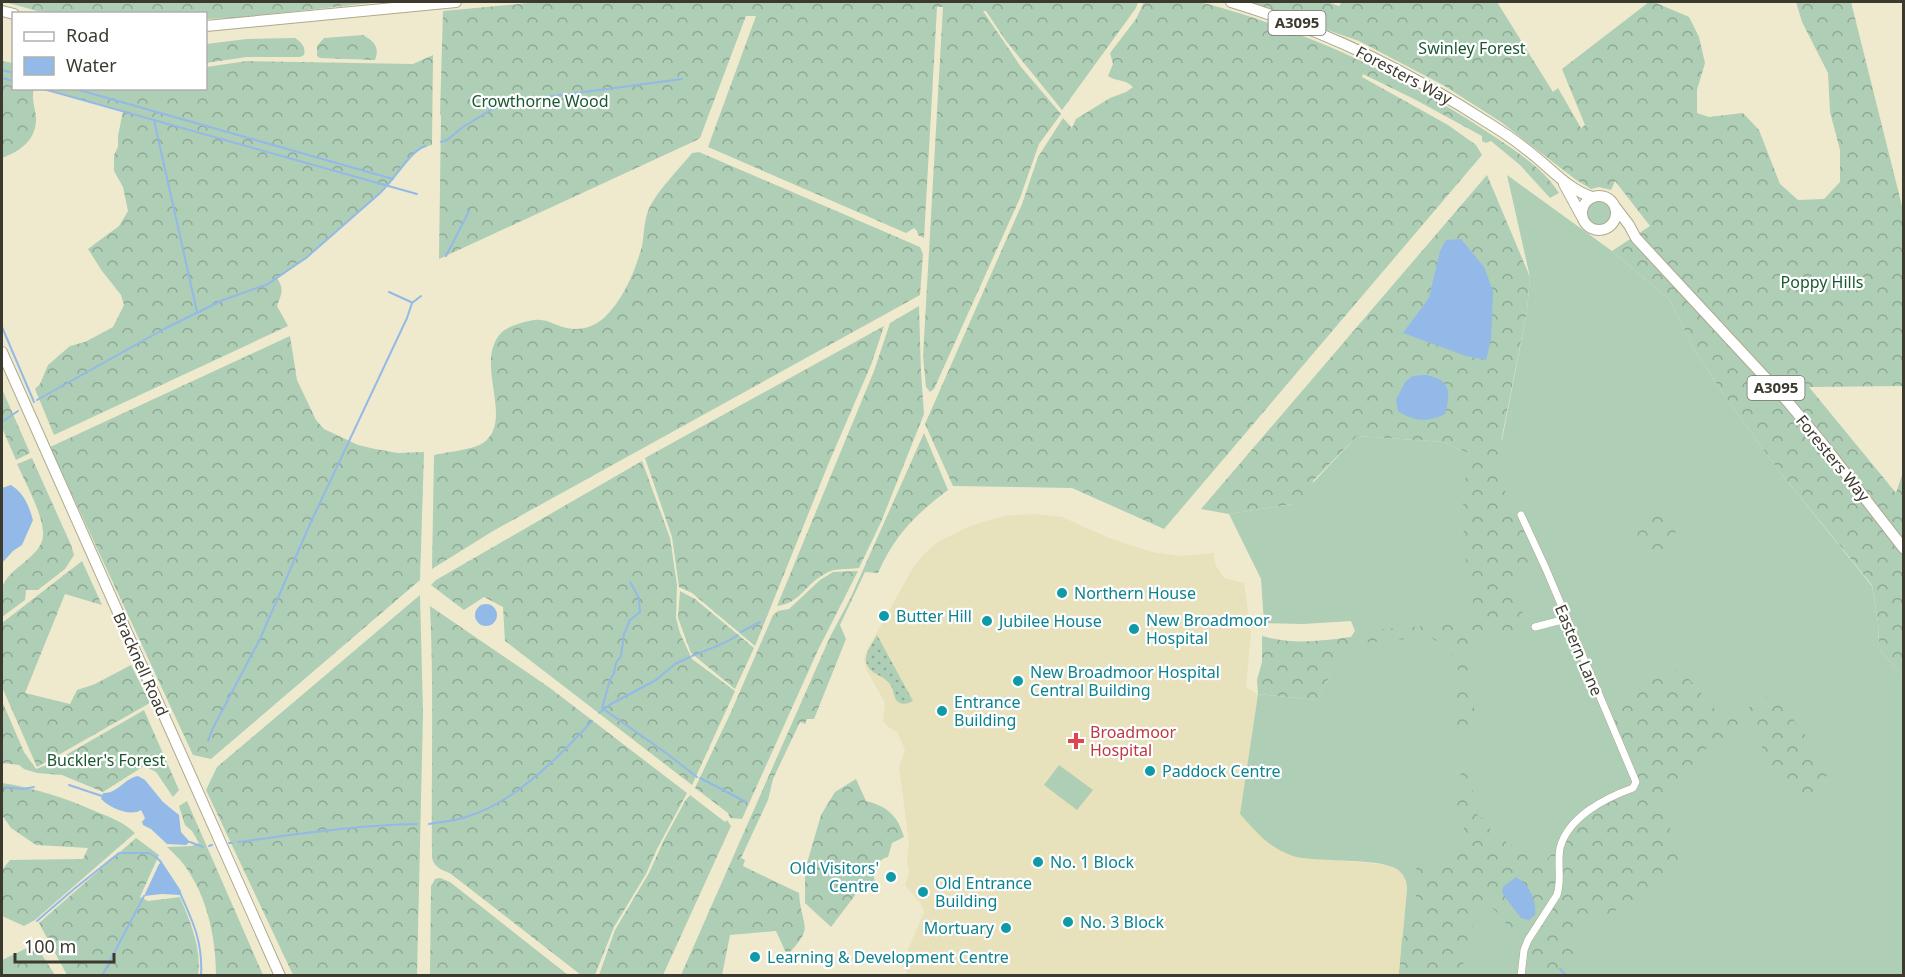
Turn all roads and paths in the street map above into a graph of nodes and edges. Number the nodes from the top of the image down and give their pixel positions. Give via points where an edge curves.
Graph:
1 (456, 2) edge
2 (1231, 2) edge
3 (207, 26) edge
4 (1561, 179) junction
5 (1592, 197) junction
6 (1616, 208) junction
7 (1582, 217) junction
8 (1610, 227) junction
9 (1636, 238) junction
10 (2, 352) edge
11 (1521, 515) dead end
12 (1904, 549) edge
13 (1566, 619) junction
14 (1535, 627) dead end
15 (280, 975) edge
16 (1521, 975) edge

1 - 3 main road
2 - 4 main road, Foresters Way / A3095 via 1292,21 1383,61 1500,130
4 - 5 main road, Foresters Way / A3095
4 - 7 main road, Foresters Way / A3095
5 - 6 main road via 1606,197
5 - 7 main road via 1584,206
6 - 8 main road
6 - 9 main road, Foresters Way / A3095
7 - 8 main road via 1594,230
8 - 9 main road, Foresters Way / A3095
9 - 12 main road, Foresters Way / A3095 via 1788,402
10 - 15 main road, Bracknell Road
11 - 13 street, Eastern Lane
13 - 14 street
13 - 16 street, Eastern Lane via 1635,785 1595,806 1568,832 1560,848 1557,895 1528,940

